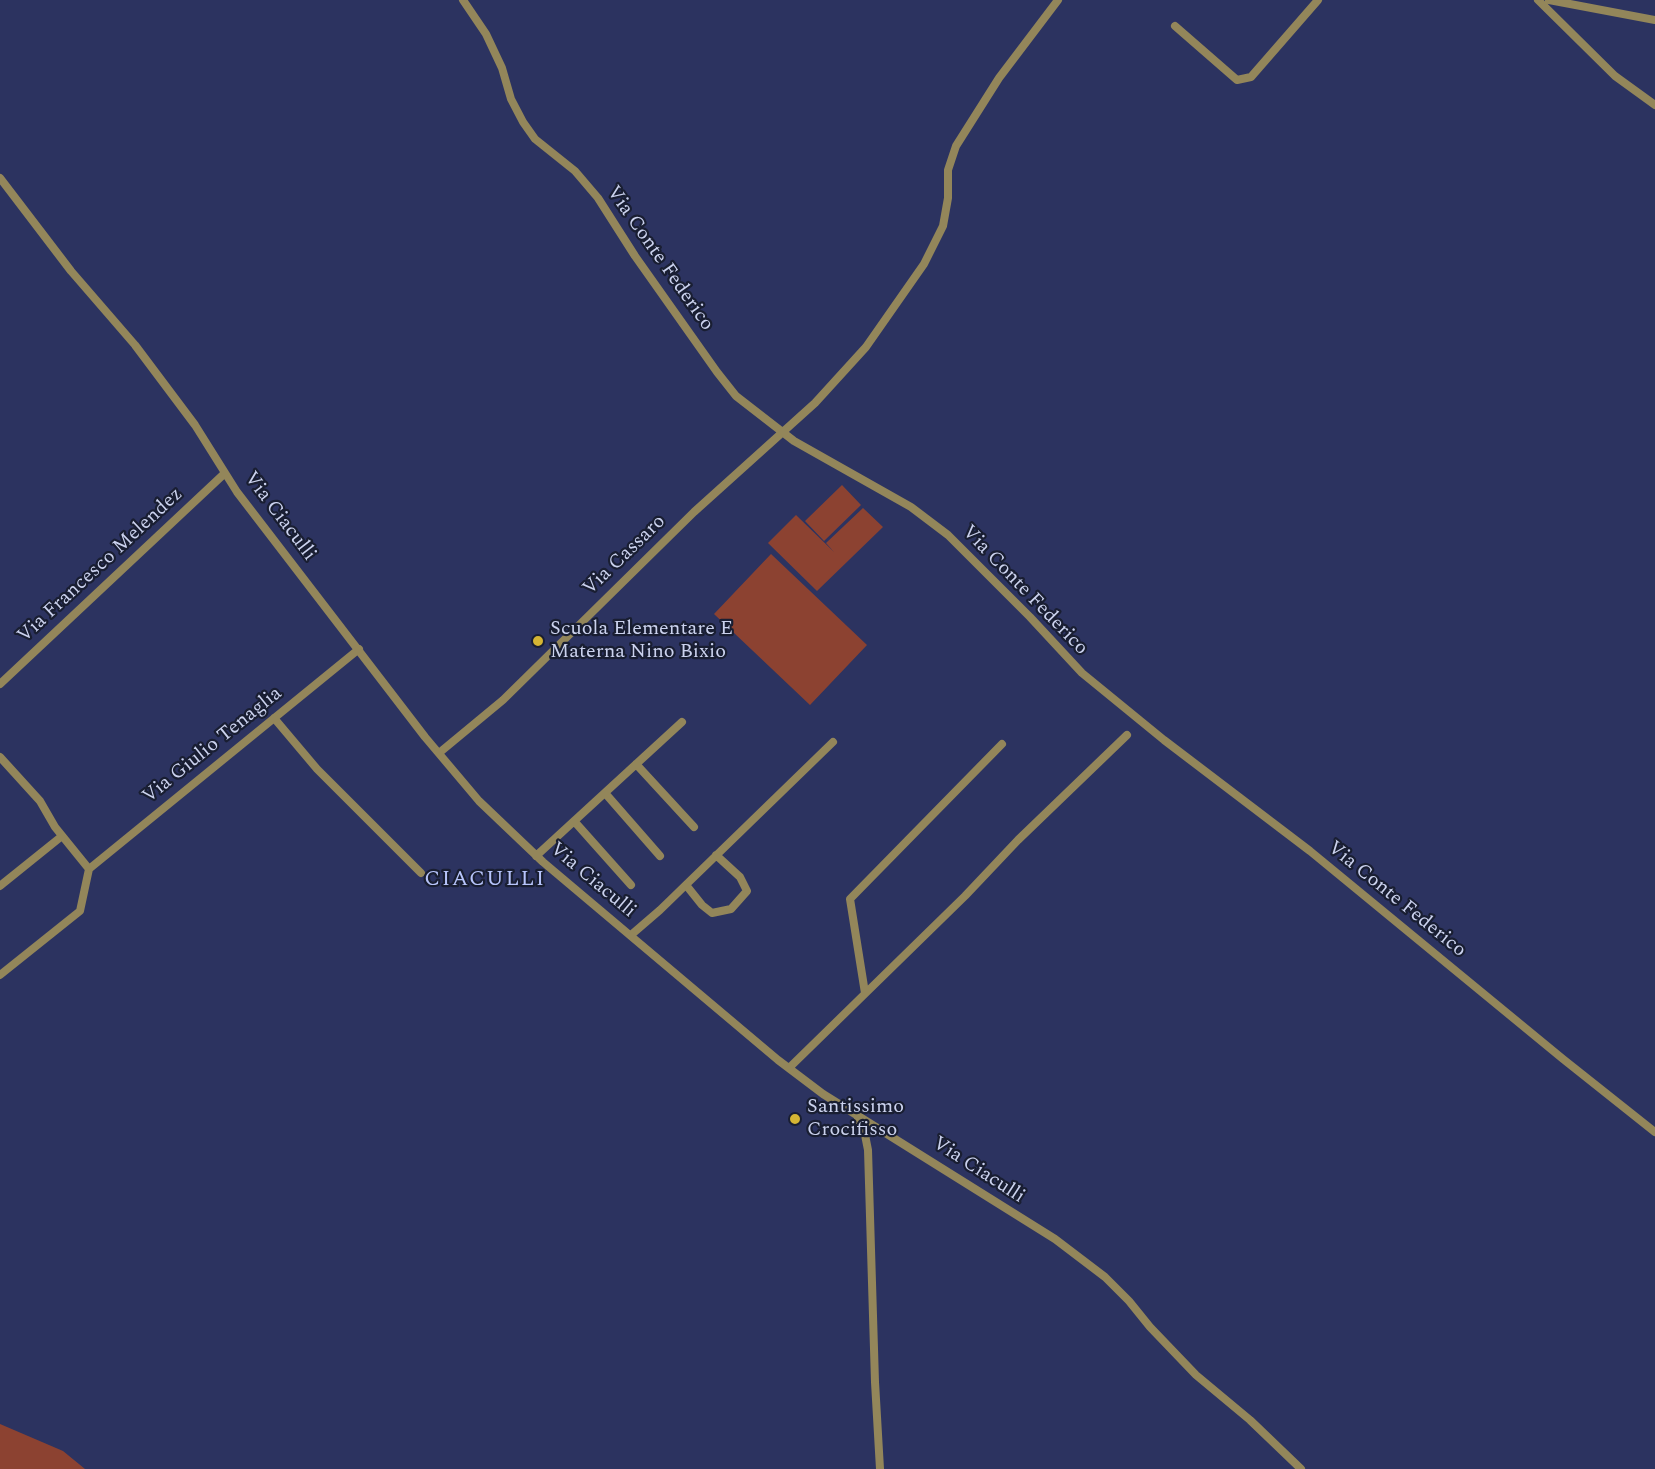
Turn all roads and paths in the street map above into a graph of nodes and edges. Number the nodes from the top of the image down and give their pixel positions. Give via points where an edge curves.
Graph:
1 (463, 0) edge
2 (1058, 0) edge
3 (1318, 0) edge
4 (1538, 0) edge
5 (1549, 0) edge
6 (1655, 20) edge
7 (1175, 26) dead end
8 (1655, 105) edge
9 (0, 178) edge
10 (783, 432) junction
11 (225, 473) junction
12 (359, 649) junction
13 (0, 684) edge
14 (274, 718) junction
15 (682, 722) dead end
16 (1127, 735) dead end
17 (833, 742) dead end
18 (1002, 744) dead end
19 (439, 753) junction
20 (0, 757) edge
21 (636, 764) junction
22 (605, 793) junction
23 (574, 821) junction
24 (694, 827) dead end
25 (62, 836) junction
26 (716, 855) junction
27 (536, 856) junction
28 (660, 856) dead end
29 (89, 869) junction
30 (421, 873) dead end
31 (631, 885) dead end
32 (686, 885) junction
33 (0, 886) edge
34 (631, 936) junction
35 (0, 975) edge
36 (865, 993) junction
37 (789, 1068) junction
38 (855, 1113) junction
39 (1655, 1132) edge
40 (880, 1469) edge
41 (1301, 1469) edge

1 - 10 street, Via Conte Federico via 486,34 511,99 535,139 575,171 598,198 736,396
2 - 10 street, Via Cassaro via 999,78 956,146 948,170 943,226 924,264 866,347
3 - 7 street via 1251,77 1237,80
4 - 8 street via 1615,76
5 - 6 street
9 - 11 street, Via Ciaculli via 71,271 135,345 195,425
10 - 19 street, Via Cassaro via 694,512 503,700
10 - 39 street, Via Conte Federico via 910,507 948,536 1082,673 1310,851
11 - 12 street, Via Ciaculli
11 - 13 street, Via Francesco Melendez
12 - 14 street, Via Giulio Tenaglia
12 - 19 street, Via Ciaculli
14 - 29 street, Via Giulio Tenaglia
14 - 30 street via 317,769
15 - 21 street
16 - 36 street
17 - 26 street
18 - 36 street via 850,899
19 - 27 street, Via Ciaculli via 479,801
20 - 25 street via 40,801
21 - 22 street
21 - 24 street
22 - 23 street
22 - 28 street
23 - 27 street
23 - 31 street
25 - 29 street
25 - 33 street
26 - 32 street
26 - 32 street via 740,877 747,891 731,909 712,913
27 - 34 street, Via Ciaculli
29 - 35 street via 80,911
32 - 34 street
34 - 37 street, Via Ciaculli
36 - 37 street
37 - 38 street, Via Ciaculli
38 - 40 street via 866,1135 868,1150
38 - 41 street, Via Ciaculli via 1055,1239 1105,1277 1196,1375

